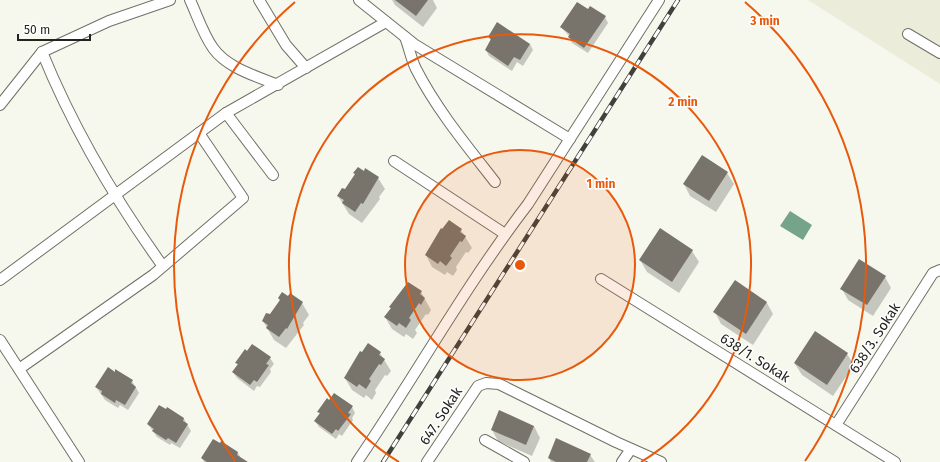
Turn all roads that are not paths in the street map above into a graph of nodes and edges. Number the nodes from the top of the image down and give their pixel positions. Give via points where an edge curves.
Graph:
1 (170, 0) edge
2 (190, 0) edge
3 (259, 0) edge
4 (359, 0) edge
5 (659, 0) edge
6 (386, 22) junction
7 (908, 34) dead end
8 (405, 37) junction
9 (42, 52) junction
10 (940, 53) edge
11 (306, 68) junction
12 (278, 85) junction
13 (0, 105) edge
14 (226, 113) junction
15 (199, 133) junction
16 (570, 139) junction
17 (394, 161) dead end
18 (273, 175) dead end
19 (495, 182) dead end
20 (114, 196) junction
21 (505, 234) junction
22 (162, 265) junction
23 (940, 270) edge
24 (601, 279) dead end
25 (0, 280) edge
26 (0, 340) edge
27 (19, 369) junction
28 (836, 425) junction
29 (485, 440) dead end
30 (631, 449) junction
31 (79, 462) edge
32 (357, 462) edge
33 (427, 462) edge
34 (524, 462) edge
35 (622, 462) edge
36 (661, 462) edge
37 (895, 462) edge

1 - 9 street via 109,21
2 - 12 street via 213,49 246,72
3 - 11 street via 286,45
4 - 6 street
5 - 16 street
6 - 8 street
6 - 11 street
7 - 10 street
8 - 16 street
8 - 19 street via 416,68 431,93 454,130
9 - 13 street
9 - 20 street via 68,113
11 - 12 street
12 - 14 street
14 - 15 street
14 - 18 street
15 - 20 street
15 - 22 street via 243,198
16 - 21 street via 528,204
17 - 21 street
20 - 22 street
20 - 25 street
21 - 32 street
22 - 27 street via 153,275
23 - 28 street, 638/3. Sokak via 933,273
24 - 28 street, 638/1. Sokak
26 - 27 street
27 - 31 street
28 - 37 street, 638/1. Sokak
29 - 34 street
30 - 33 street, 647. Sokak via 499,384 486,382 478,386
30 - 35 street
30 - 36 street

